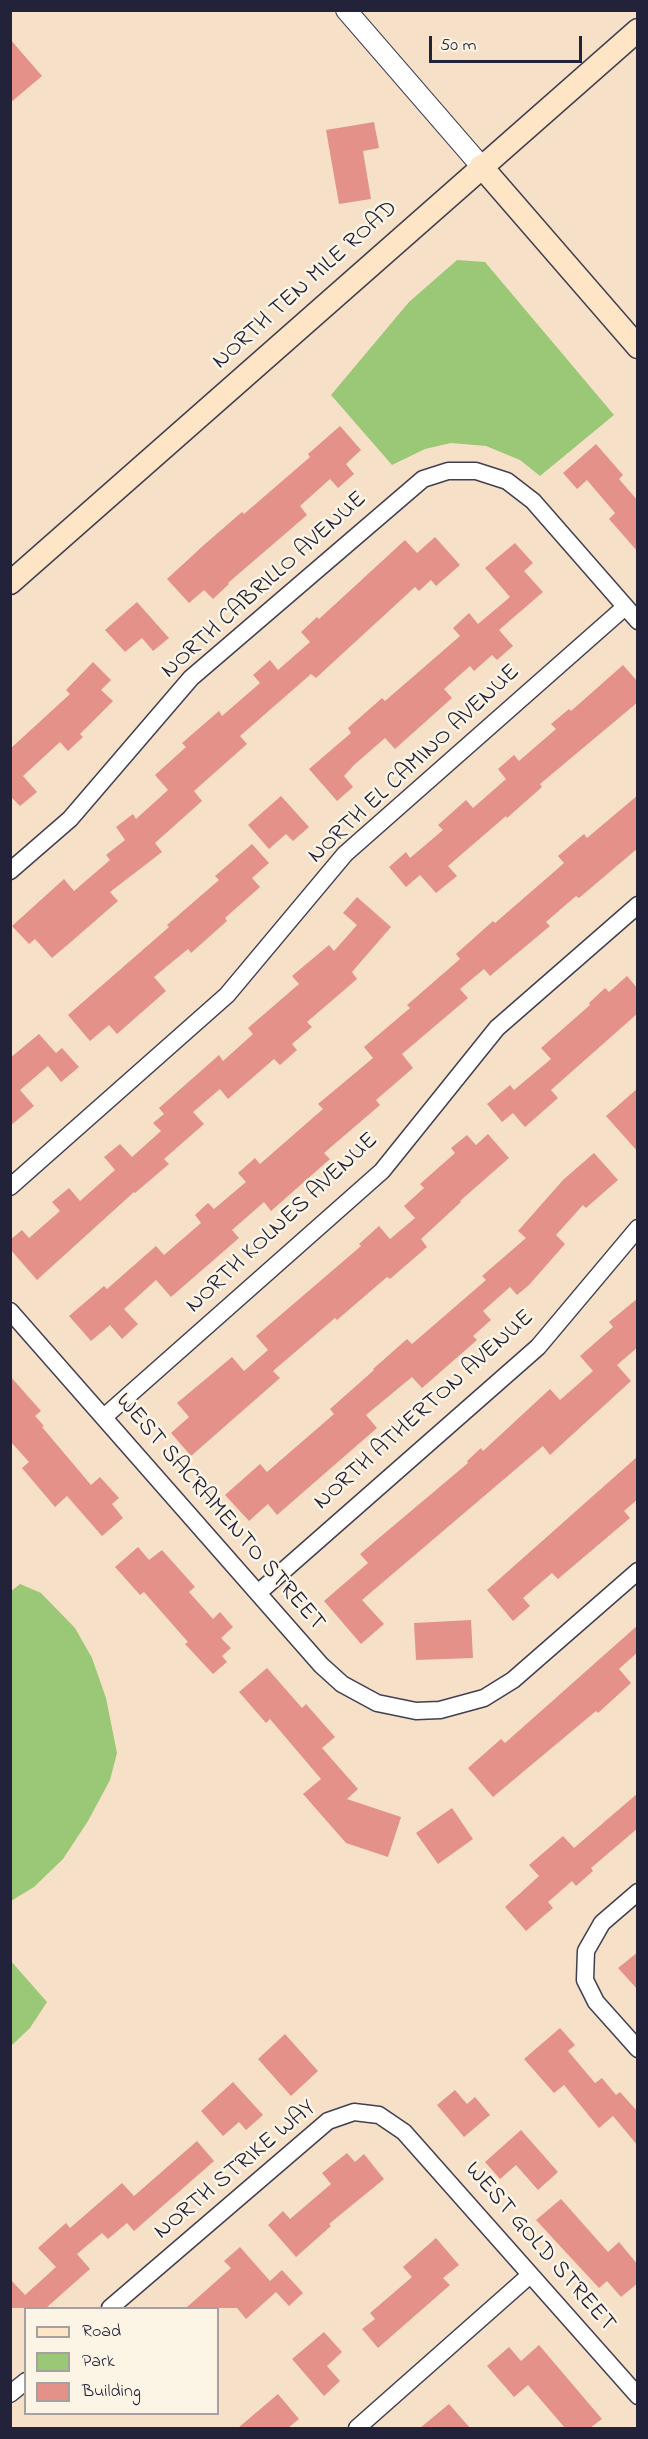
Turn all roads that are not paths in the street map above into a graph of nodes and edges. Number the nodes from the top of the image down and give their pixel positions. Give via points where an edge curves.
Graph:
1 (346, 10) edge
2 (638, 30) edge
3 (481, 166) junction
4 (638, 346) edge
5 (10, 583) edge
6 (626, 607) junction
7 (638, 621) edge
8 (10, 871) edge
9 (638, 905) edge
10 (10, 1187) edge
11 (638, 1228) edge
12 (10, 1311) edge
13 (104, 1417) junction
14 (638, 1571) edge
15 (258, 1593) junction
16 (638, 1892) edge
17 (638, 2049) edge
18 (404, 2132) joint
19 (531, 2275) junction
20 (111, 2307) edge
21 (24, 2383) edge
22 (10, 2394) edge
23 (638, 2396) edge
24 (357, 2428) edge

1 - 3 street
2 - 3 main road, NORTH TEN MILE ROAD
3 - 4 main road
3 - 5 main road, NORTH TEN MILE ROAD
6 - 7 street, NORTH CABRILLO AVENUE
6 - 8 street, NORTH CABRILLO AVENUE via 532,501 507,482 476,471 448,471 423,479 191,678 70,819
6 - 10 street, NORTH EL CAMINO AVENUE via 345,854 227,995
9 - 13 street, NORTH KOLNES AVENUE via 497,1028 382,1171
11 - 15 street, NORTH ATHERTON AVENUE via 538,1347
12 - 13 street, WEST SACRAMENTO STREET
13 - 15 street, WEST SACRAMENTO STREET
14 - 15 street, WEST SACRAMENTO STREET via 513,1680 484,1698 440,1710 416,1711 377,1703 342,1684
16 - 17 street via 602,1923 585,1951 585,1980 596,2002
18 - 19 street, WEST GOLD STREET
18 - 20 street, NORTH STRIKE WAY via 379,2115 354,2112 328,2121
19 - 23 street, WEST GOLD STREET
19 - 24 street
21 - 22 street

